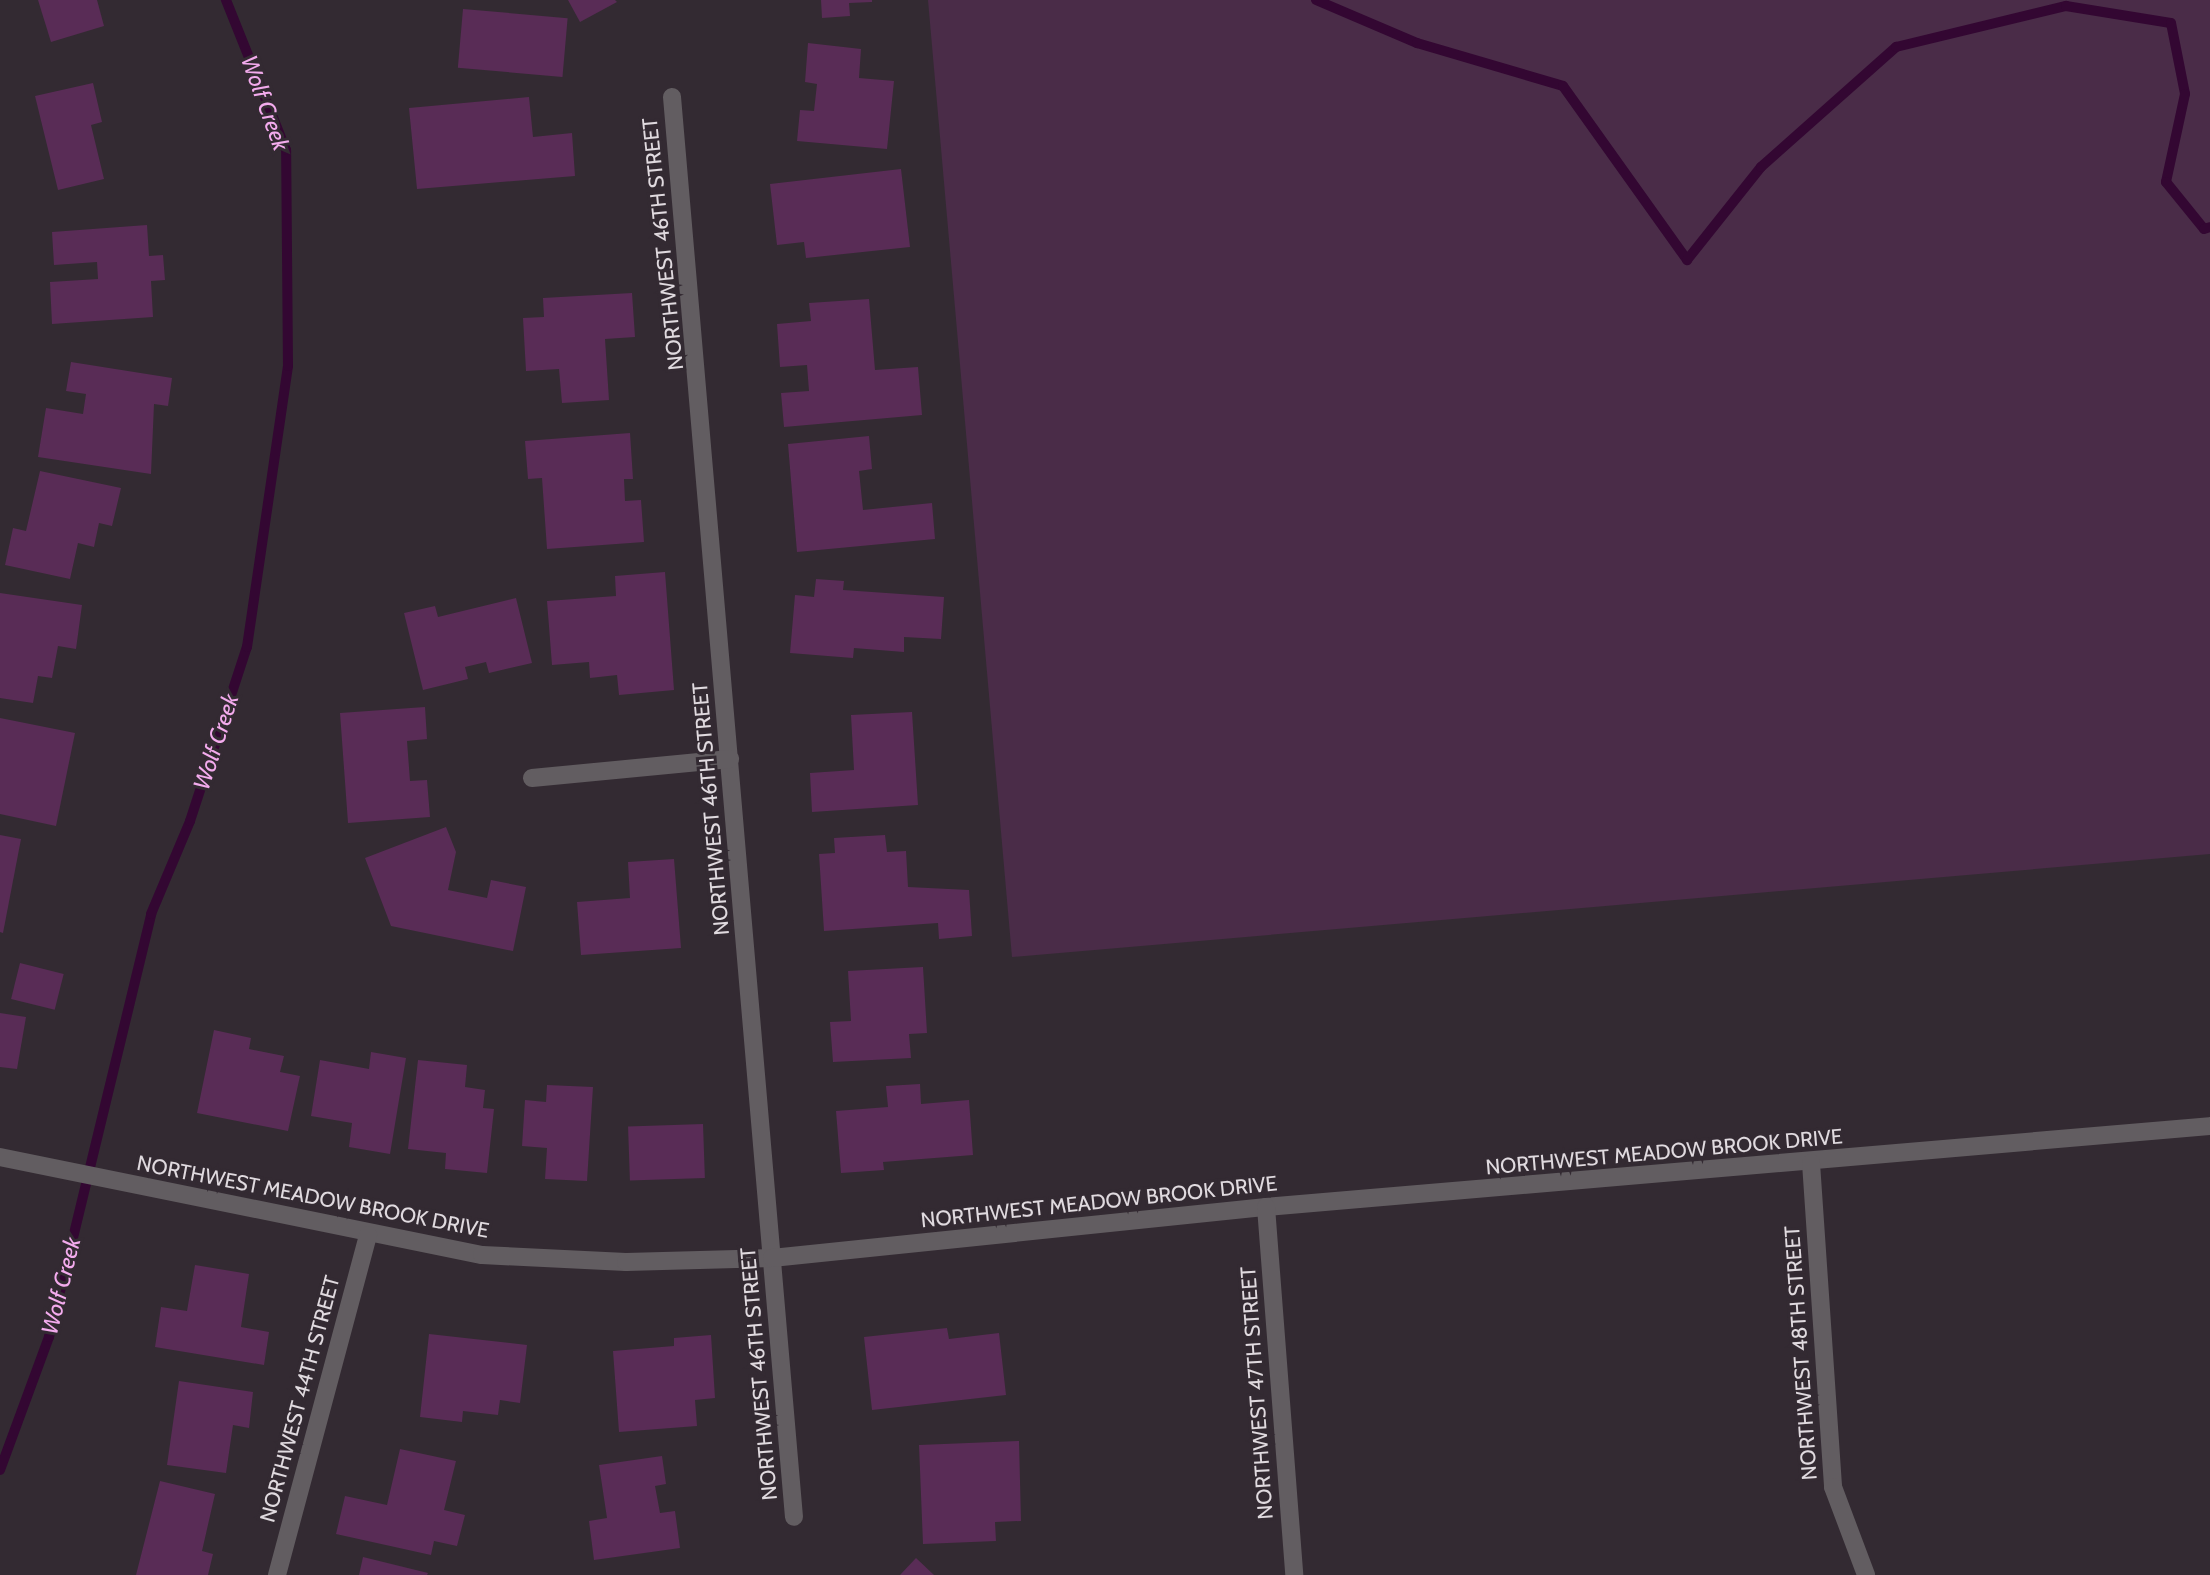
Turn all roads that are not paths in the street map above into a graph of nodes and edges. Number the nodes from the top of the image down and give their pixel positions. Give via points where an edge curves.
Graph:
1 (672, 97) dead end
2 (730, 759) junction
3 (532, 778) dead end
4 (2210, 1126) edge
5 (0, 1157) edge
6 (1811, 1163) junction
7 (1266, 1207) junction
8 (368, 1235) junction
9 (772, 1258) junction
10 (794, 1517) dead end
11 (277, 1575) edge
12 (1294, 1575) edge
13 (1866, 1575) edge

1 - 2 street, NORTHWEST 46TH STREET
2 - 3 street
2 - 9 street, NORTHWEST 46TH STREET
4 - 6 street, NORTHWEST MEADOW BROOK DRIVE
5 - 8 street, NORTHWEST MEADOW BROOK DRIVE
6 - 7 street, NORTHWEST MEADOW BROOK DRIVE
6 - 13 street, NORTHWEST 48TH STREET via 1833,1487
7 - 9 street, NORTHWEST MEADOW BROOK DRIVE
7 - 12 street, NORTHWEST 47TH STREET
8 - 9 street, NORTHWEST MEADOW BROOK DRIVE via 482,1255 626,1262
8 - 11 street, NORTHWEST 44TH STREET
9 - 10 street, NORTHWEST 46TH STREET

